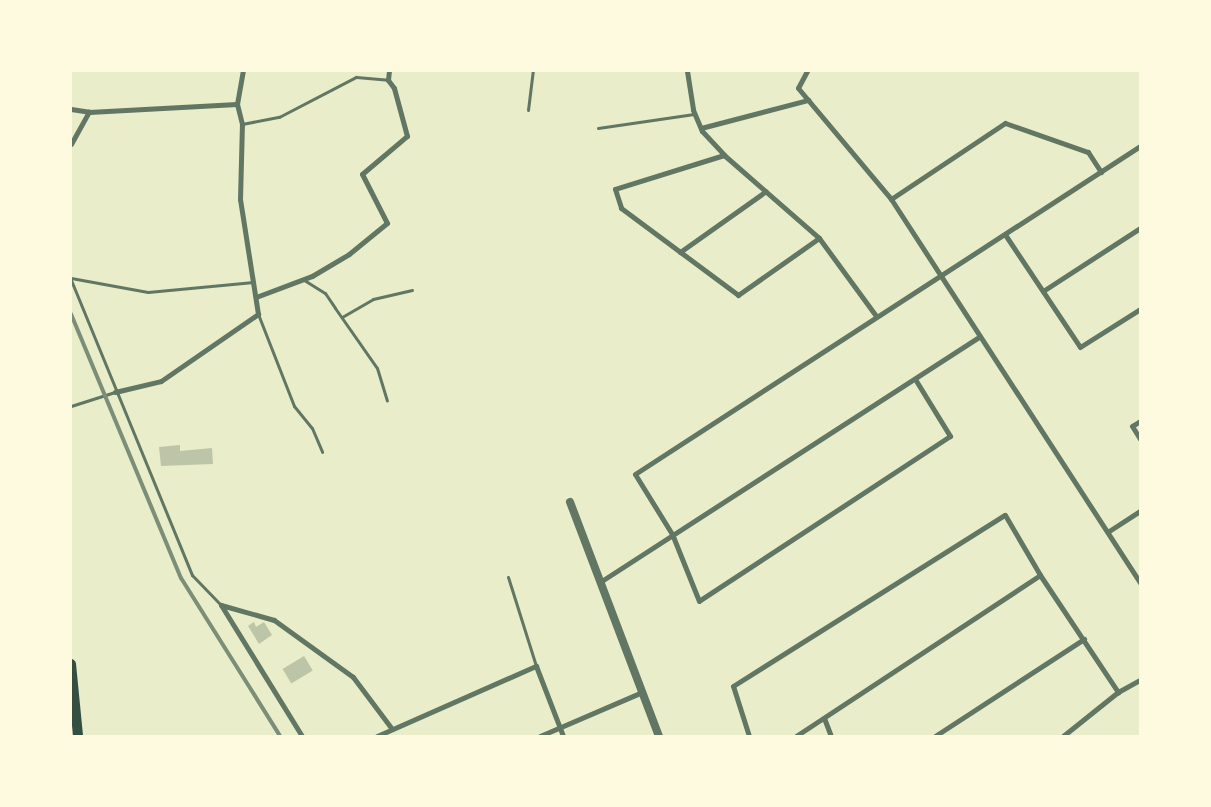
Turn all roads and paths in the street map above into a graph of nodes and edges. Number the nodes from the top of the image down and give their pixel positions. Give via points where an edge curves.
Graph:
1 (243, 71) edge
2 (389, 71) edge
3 (532, 71) edge
4 (686, 71) edge
5 (806, 71) edge
6 (388, 80) junction
7 (808, 100) junction
8 (238, 104) junction
9 (71, 109) edge
10 (528, 110) dead end
11 (89, 112) junction
12 (695, 114) junction
13 (242, 124) junction
14 (598, 128) dead end
15 (701, 128) junction
16 (71, 144) edge
17 (1140, 146) edge
18 (724, 155) junction
19 (1101, 172) junction
20 (766, 191) junction
21 (892, 199) junction
22 (1140, 228) edge
23 (1006, 236) junction
24 (819, 238) junction
25 (680, 252) junction
26 (940, 274) junction
27 (71, 279) edge
28 (303, 280) junction
29 (254, 282) junction
30 (412, 290) dead end
31 (1042, 291) junction
32 (256, 297) junction
33 (1140, 309) edge
34 (258, 314) junction
35 (876, 316) junction
36 (342, 317) junction
37 (979, 337) junction
38 (915, 379) junction
39 (115, 392) junction
40 (387, 400) dead end
41 (71, 406) edge
42 (1140, 421) edge
43 (1140, 439) edge
44 (322, 452) dead end
45 (570, 502) dead end
46 (1140, 511) edge
47 (1109, 531) junction
48 (672, 534) junction
49 (1040, 575) junction
50 (508, 576) dead end
51 (600, 582) junction
52 (1140, 582) edge
53 (221, 604) junction
54 (1084, 639) junction
55 (71, 664) edge
56 (536, 666) junction
57 (1140, 680) edge
58 (642, 692) junction
59 (1118, 692) junction
60 (824, 718) junction
61 (560, 727) junction
62 (392, 729) junction
63 (78, 736) edge
64 (302, 736) edge
65 (377, 736) edge
66 (540, 736) edge
67 (563, 736) edge
68 (659, 736) edge
69 (749, 736) edge
70 (796, 736) edge
71 (832, 736) edge
72 (935, 736) edge
73 (1063, 736) edge

1 - 8 street
2 - 6 street
3 - 10 lane
4 - 12 street
5 - 7 street via 798,88
6 - 13 lane via 356,77 279,117
6 - 28 street via 394,88 407,136 362,174 388,223 349,254
7 - 15 street
7 - 21 street
8 - 11 street
8 - 13 street
9 - 11 street
11 - 16 street
12 - 14 lane
12 - 15 street
13 - 29 street via 240,199
15 - 18 street
17 - 19 street
18 - 20 street
18 - 25 street via 615,189 621,208
19 - 21 street via 1088,152 1005,123
19 - 23 street
20 - 24 street
20 - 25 street
21 - 26 street
22 - 31 street
23 - 26 street
23 - 31 street
24 - 25 street via 738,295
24 - 35 street
26 - 35 street
26 - 37 street
27 - 29 lane via 148,292
27 - 39 lane
28 - 32 street
28 - 36 lane via 325,294
29 - 32 street
30 - 36 lane via 373,299
31 - 33 street via 1080,348
32 - 34 street
34 - 39 street via 161,381
34 - 44 lane via 294,406 312,428
35 - 48 street via 635,474
36 - 40 lane via 377,368
37 - 38 street
37 - 47 street
38 - 48 street
38 - 48 street via 950,436 699,601
39 - 41 lane
39 - 53 lane via 192,574
42 - 43 street via 1132,426
45 - 51 street
46 - 47 street
47 - 52 street
48 - 51 street
49 - 54 street
49 - 60 street
49 - 69 street via 1005,515 733,686
50 - 56 lane
51 - 58 street
53 - 62 street via 274,620 353,676
53 - 64 street
54 - 59 street
54 - 72 street
55 - 63 main road
56 - 61 street
56 - 62 street
57 - 59 street
58 - 61 street
58 - 68 street
59 - 73 street
60 - 70 street
60 - 71 street
61 - 66 street
61 - 67 street
62 - 65 street

